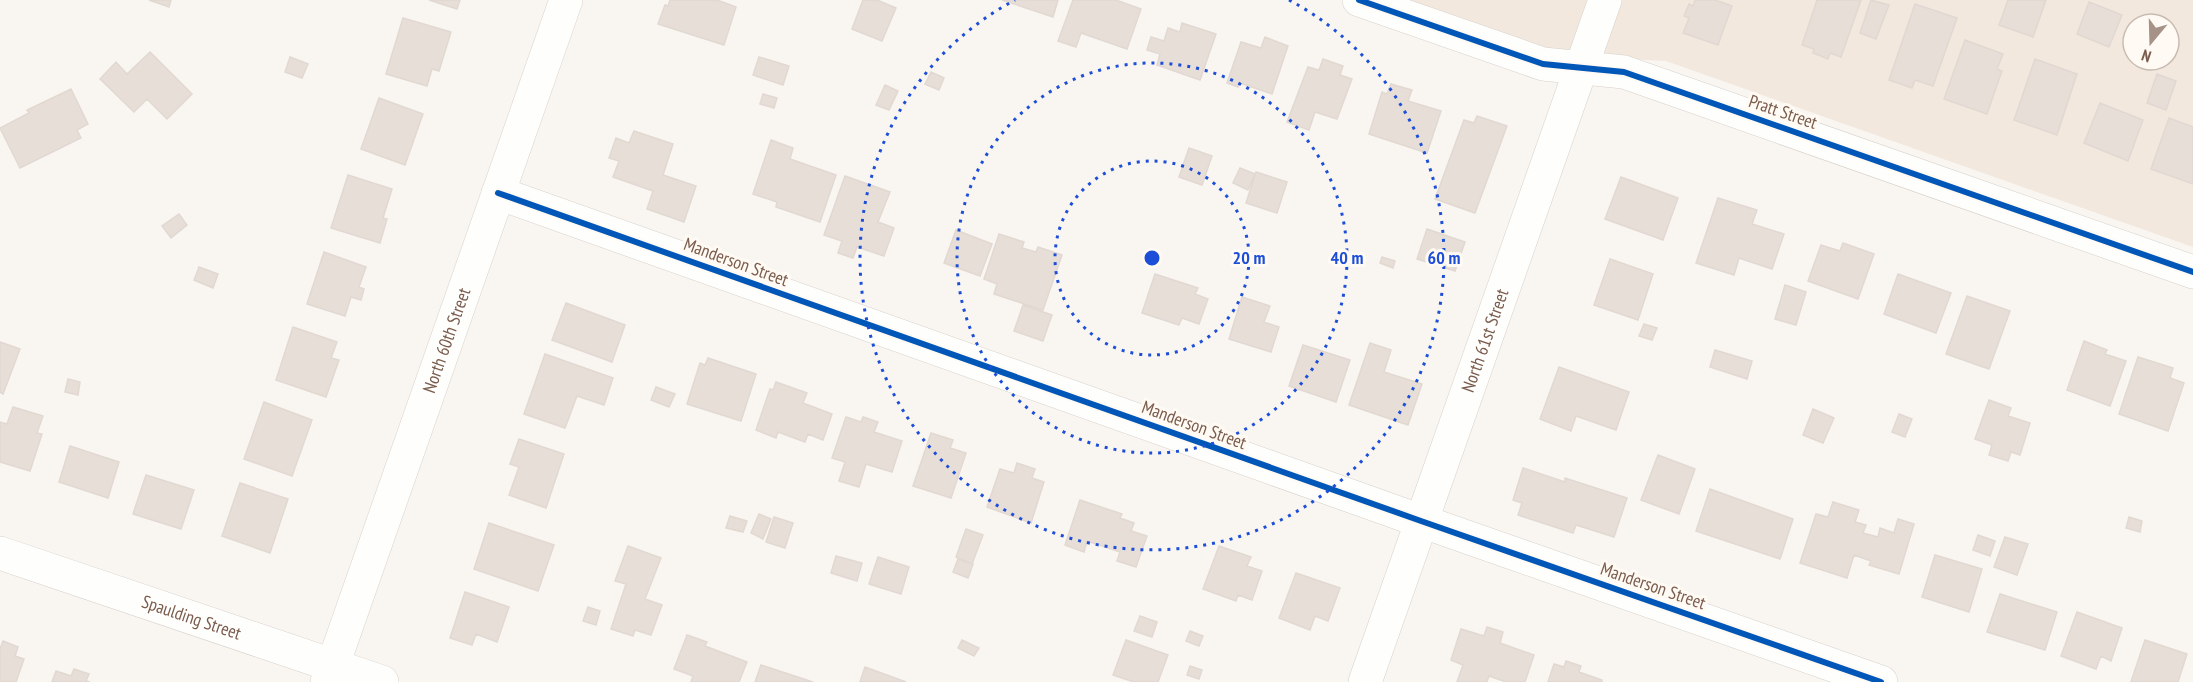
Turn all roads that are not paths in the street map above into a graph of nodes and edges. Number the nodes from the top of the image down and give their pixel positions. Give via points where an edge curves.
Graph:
1 (566, 0) edge
2 (1359, 0) edge
3 (1605, 0) edge
4 (1581, 68) junction
5 (498, 193) junction
6 (2193, 272) edge
7 (1421, 521) junction
8 (0, 553) edge
9 (330, 674) edge
10 (382, 682) edge
11 (1365, 682) edge
12 (1881, 682) edge

1 - 5 street, North 60th Street
2 - 4 street, Pratt Street via 1544,64
3 - 4 street, North 61st Street
4 - 6 street, Pratt Street via 1624,72
4 - 7 street, North 61st Street
5 - 7 street, Manderson Street
5 - 9 street, North 60th Street
7 - 11 street, North 61st Street
7 - 12 street, Manderson Street
8 - 9 street, Spaulding Street
9 - 10 street, Spaulding Street

